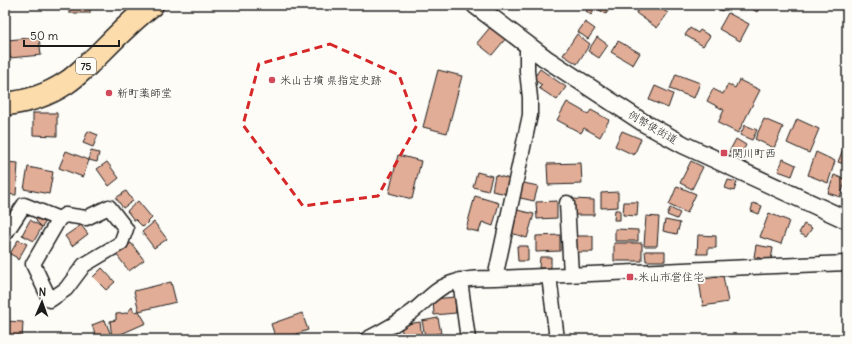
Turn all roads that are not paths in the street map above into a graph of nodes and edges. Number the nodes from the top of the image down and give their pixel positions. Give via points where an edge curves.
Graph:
1 (152, 5) edge
2 (475, 5) edge
3 (527, 44) junction
4 (5, 104) edge
5 (567, 203) dead end
6 (59, 219) junction
7 (847, 220) edge
8 (5, 234) edge
9 (847, 263) edge
10 (571, 274) junction
11 (549, 276) junction
12 (495, 278) junction
13 (460, 280) junction
14 (367, 339) edge
15 (468, 339) edge
16 (557, 339) edge

1 - 4 main road, 75 via 66,83 34,98
2 - 3 street, 例幣使街道
3 - 7 street, 例幣使街道 via 638,119 684,145
3 - 12 street via 530,115
5 - 10 street
6 - 6 street via 33,264 50,300 66,289 84,265 121,243 126,229 109,207 86,218 65,215
6 - 8 street via 24,205
9 - 10 street
10 - 11 street
11 - 12 street
11 - 16 street
12 - 13 street
13 - 14 street via 441,288 390,328
13 - 15 street

